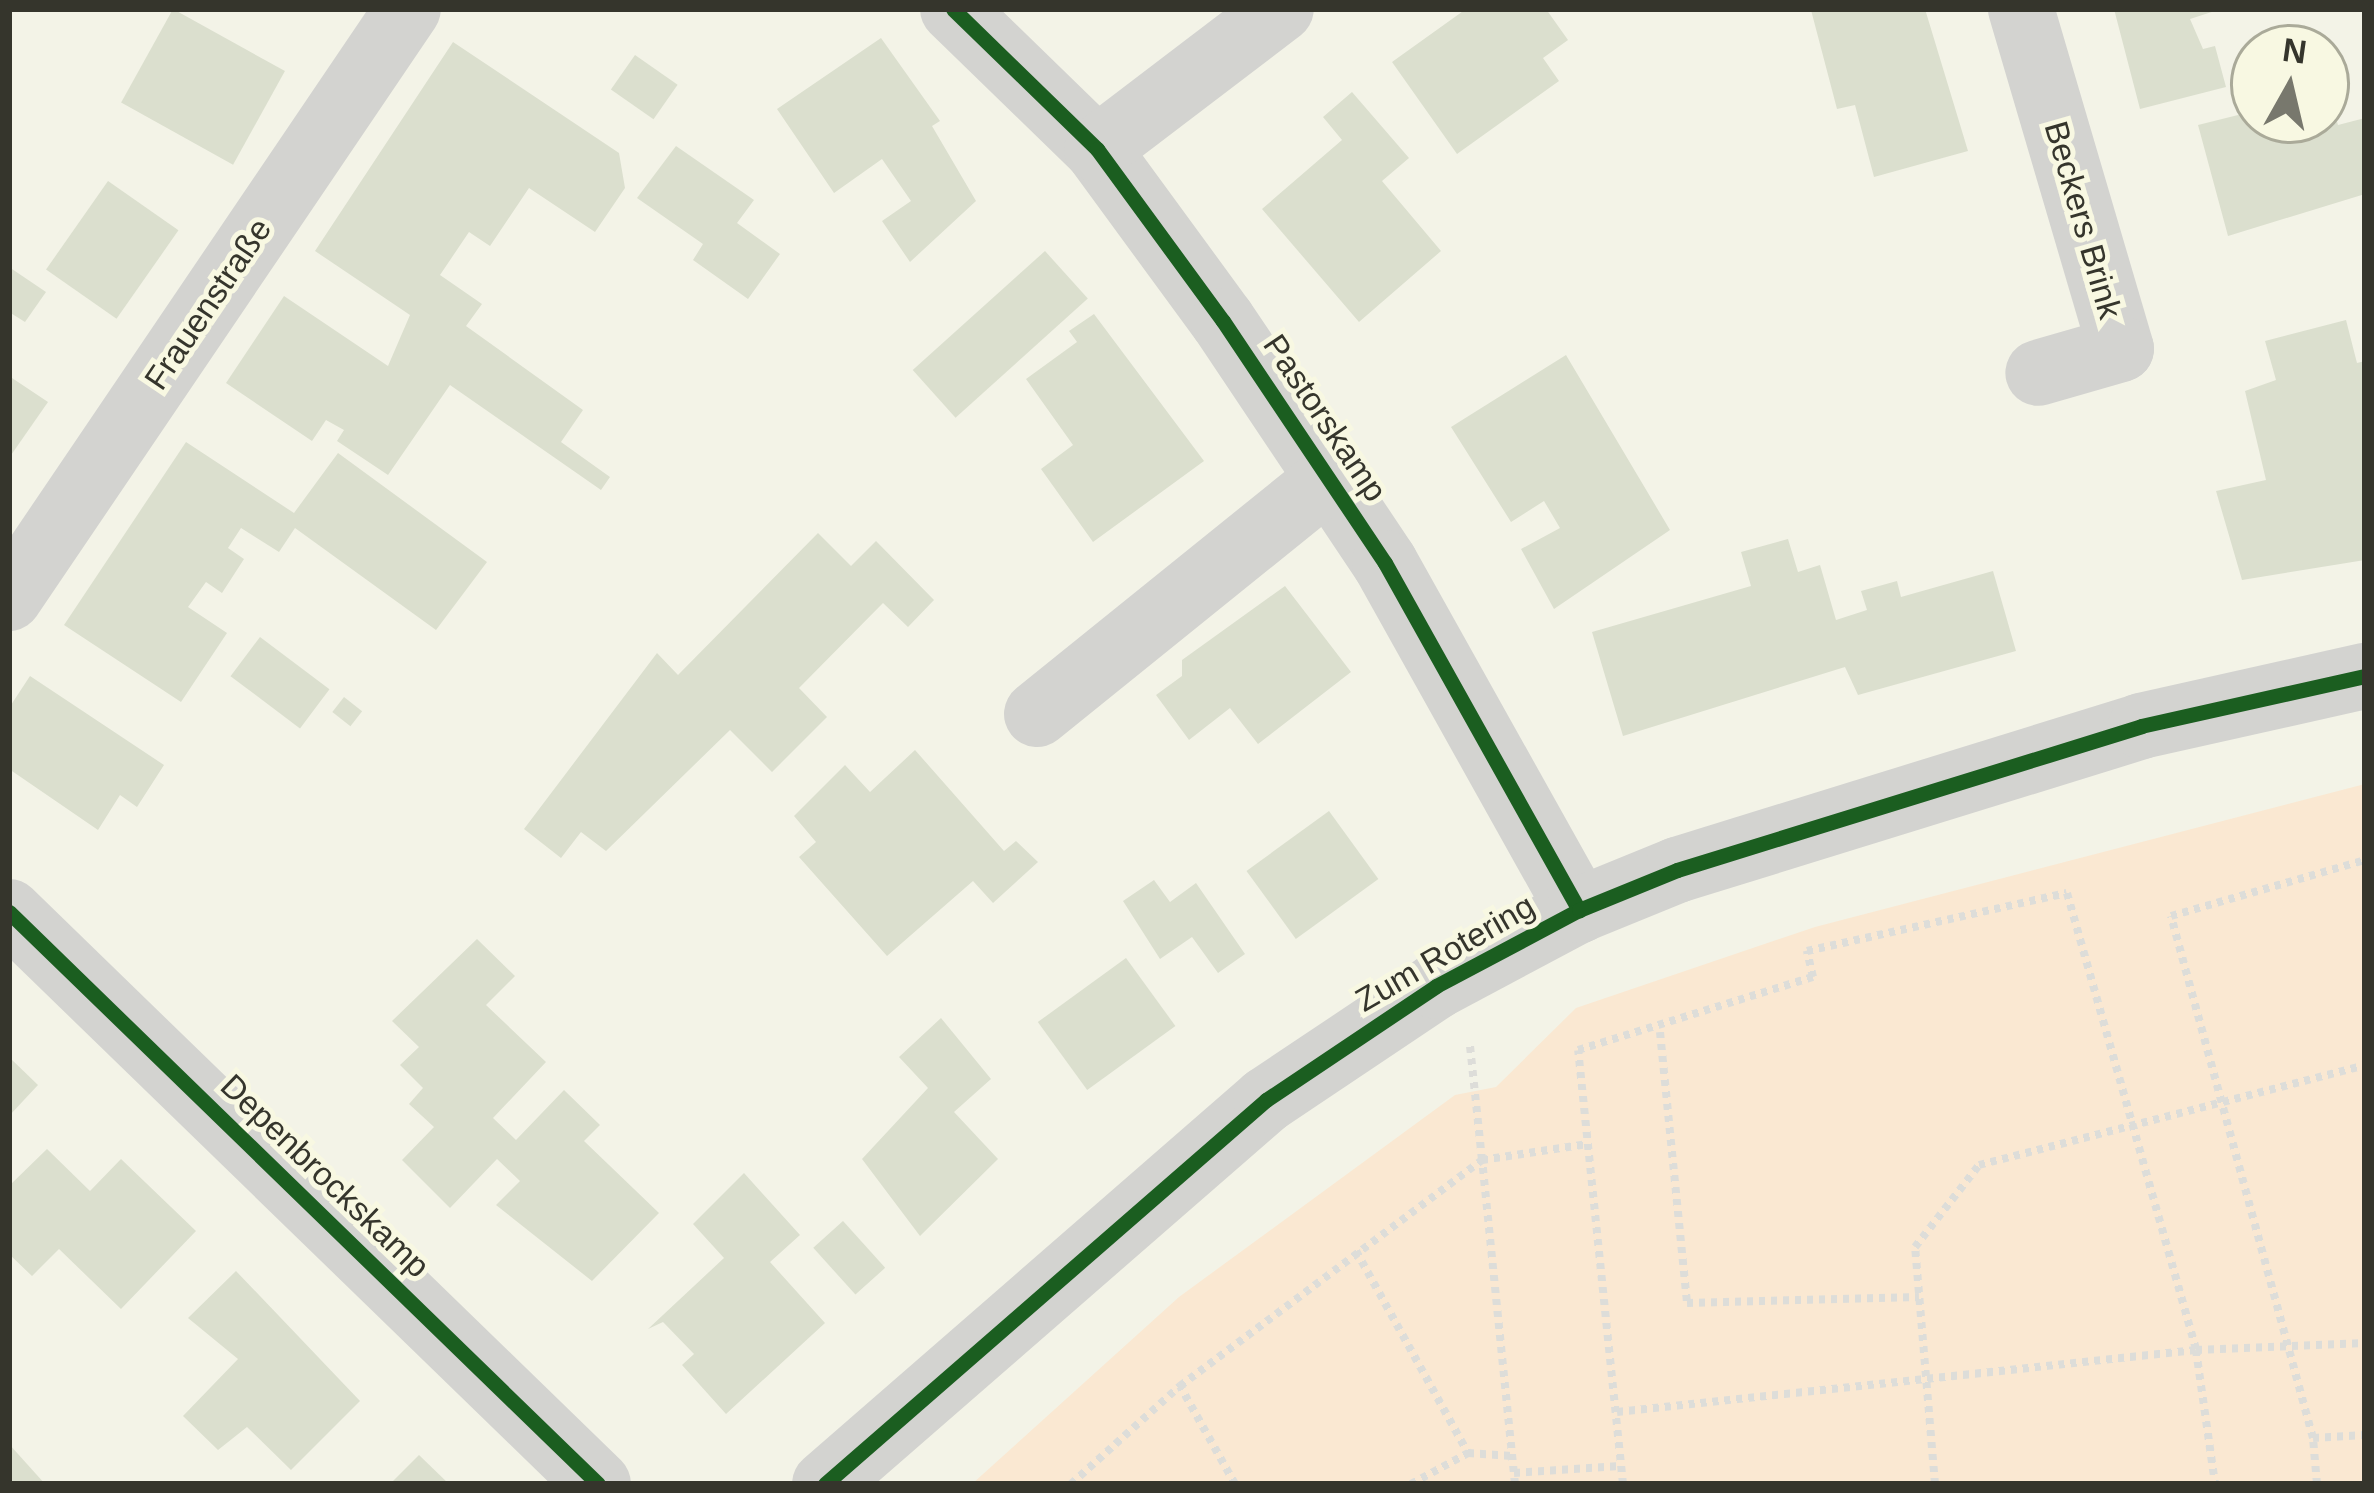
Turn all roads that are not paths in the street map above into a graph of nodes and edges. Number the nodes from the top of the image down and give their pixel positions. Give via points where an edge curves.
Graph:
1 (408, 9) edge
2 (953, 9) edge
3 (1281, 9) edge
4 (2020, 9) edge
5 (1097, 149) junction
6 (2038, 373) dead end
7 (1330, 478) junction
8 (9, 598) edge
9 (2365, 676) edge
10 (1037, 714) dead end
11 (1580, 910) junction
12 (9, 912) edge
13 (598, 1484) edge
14 (825, 1484) edge

1 - 8 street, Frauenstraße
2 - 5 street, Pastorskamp
3 - 5 street
4 - 6 street, Beckers Brink via 2121,349
5 - 7 street, Pastorskamp
7 - 10 street, Pastorskamp
7 - 11 street, Pastorskamp
9 - 11 street, Zum Rotering via 2140,726 1677,870
11 - 14 street, Zum Rotering via 1436,986 1266,1100
12 - 13 street, Depenbrockskamp

